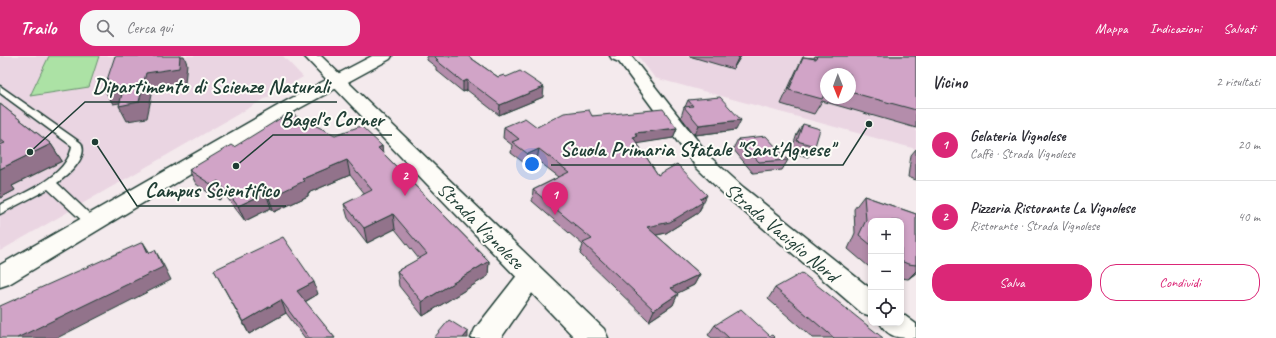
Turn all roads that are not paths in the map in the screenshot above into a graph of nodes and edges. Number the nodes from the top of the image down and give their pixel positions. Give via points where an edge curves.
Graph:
1 (312, 56) edge
2 (384, 56) edge
3 (623, 57) edge
4 (336, 82) junction
5 (0, 89) edge
6 (49, 183) junction
7 (0, 210) edge
8 (92, 223) junction
9 (531, 276) junction
10 (0, 277) edge
11 (868, 303) edge
12 (898, 326) edge
13 (485, 338) edge
14 (594, 338) edge
15 (913, 338) edge

1 - 4 street, Strada Vignolese
2 - 4 street
3 - 11 street, Strada Vaciglio Nord via 704,163 735,192
4 - 8 street
4 - 9 street, Strada Vignolese
5 - 6 lane via 77,145 78,151 72,163
6 - 7 lane
6 - 8 lane
8 - 10 street
9 - 13 street, Strada Vignolese
9 - 14 street, Strada Vignolese
12 - 15 street

